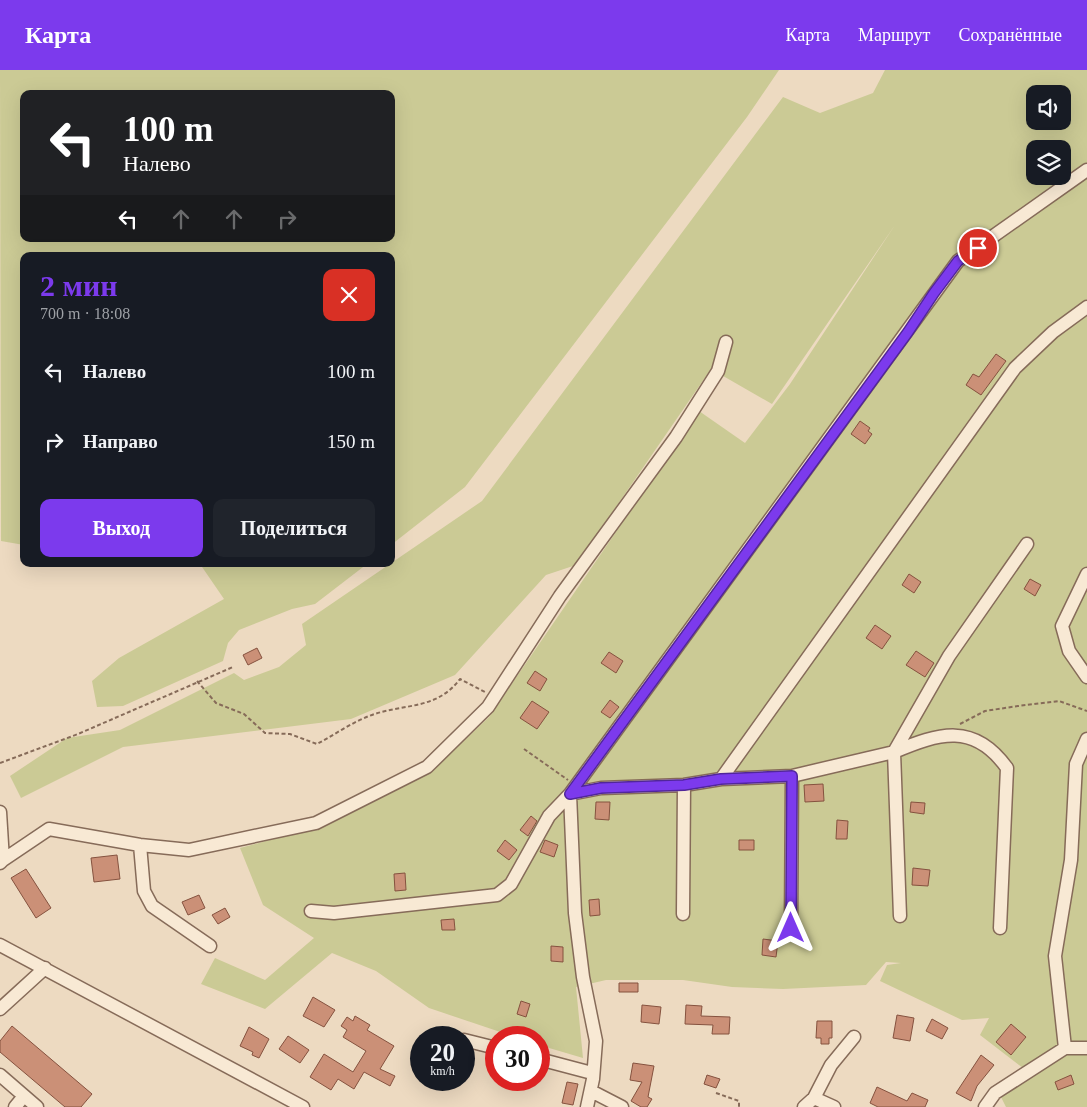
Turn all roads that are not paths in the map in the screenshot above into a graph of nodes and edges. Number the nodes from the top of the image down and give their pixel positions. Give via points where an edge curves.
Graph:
1 (1087, 170) edge
2 (1087, 307) edge
3 (726, 342) dead end
4 (1026, 544) dead end
5 (1087, 574) edge
6 (1087, 677) edge
7 (1087, 739) edge
8 (894, 752) junction
9 (792, 776) junction
10 (721, 779) junction
11 (684, 785) junction
12 (573, 789) junction
13 (0, 812) edge
14 (140, 845) junction
15 (2, 862) edge
16 (311, 911) dead end
17 (683, 914) dead end
18 (900, 916) dead end
19 (791, 928) dead end
20 (1000, 928) dead end
21 (0, 944) edge
22 (210, 946) dead end
23 (44, 968) junction
24 (0, 1009) edge
25 (854, 1037) dead end
26 (1065, 1048) junction
27 (1087, 1048) edge
28 (550, 1062) edge
29 (592, 1073) junction
30 (0, 1075) edge
31 (591, 1091) junction
32 (24, 1096) junction
33 (814, 1098) junction
34 (15, 1107) edge
35 (37, 1107) edge
36 (303, 1107) edge
37 (587, 1107) edge
38 (622, 1107) edge
39 (804, 1107) edge
40 (834, 1107) edge
41 (985, 1107) edge

1 - 12 street via 958,261
2 - 10 street via 1053,332 1015,368
3 - 14 street via 718,371 676,437 560,596 488,707 427,767 316,823 189,850
4 - 8 street via 949,656
5 - 6 street via 1062,626 1069,651
7 - 26 street via 1076,764 1071,860 1055,956
8 - 9 street
8 - 18 street
8 - 20 street via 928,738 953,734 979,742 998,756 1007,768
9 - 10 street
9 - 19 street
10 - 11 street
11 - 12 street
11 - 17 street
12 - 16 street via 549,816 511,884 497,895 334,913
12 - 29 street via 575,913 596,1041
13 - 15 street
14 - 15 street via 49,829
14 - 22 street via 144,891 152,906
21 - 23 street
23 - 24 street
23 - 36 street
25 - 33 street via 831,1066
26 - 27 street
26 - 41 street via 995,1092
28 - 29 street
29 - 31 street
30 - 32 street
31 - 37 street
31 - 38 street
32 - 34 street
32 - 35 street
33 - 39 street
33 - 40 street

